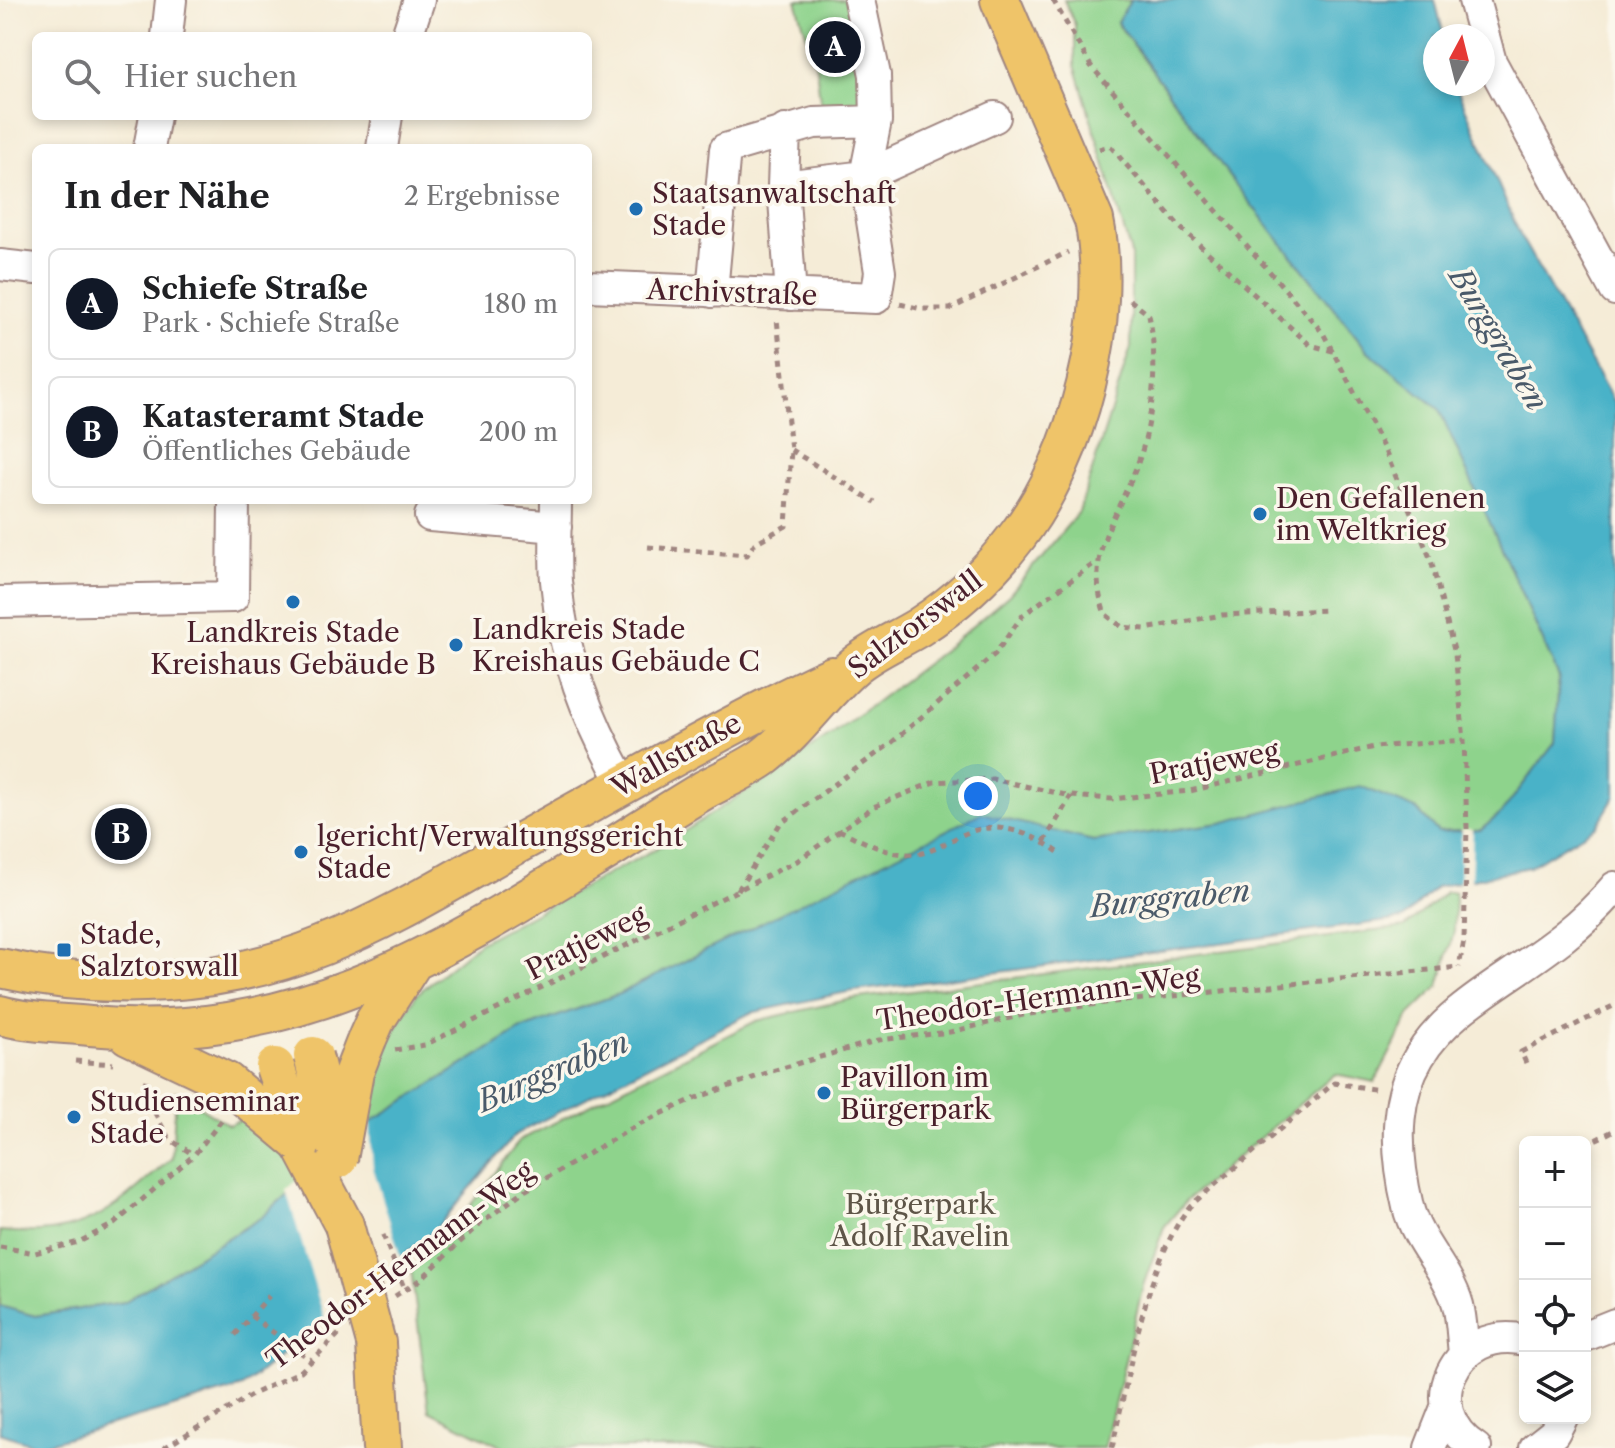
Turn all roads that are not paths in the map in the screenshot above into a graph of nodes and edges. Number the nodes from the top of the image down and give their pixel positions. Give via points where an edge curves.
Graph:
1 (171, 0) edge
2 (419, 0) edge
3 (859, 0) edge
4 (1000, 0) edge
5 (1474, 0) edge
6 (167, 32) edge
7 (408, 32) edge
8 (995, 117) dead end
9 (154, 120) edge
10 (386, 120) edge
11 (876, 121) junction
12 (785, 130) junction
13 (150, 144) edge
14 (383, 144) edge
15 (865, 176) junction
16 (783, 186) junction
17 (0, 265) edge
18 (32, 269) edge
19 (592, 286) edge
20 (1615, 290) edge
21 (712, 292) junction
22 (783, 295) junction
23 (234, 504) edge
24 (556, 514) edge
25 (430, 516) dead end
26 (0, 602) edge
27 (856, 664) junction
28 (624, 784) junction
29 (646, 826) junction
30 (1615, 887) edge
31 (309, 951) junction
32 (411, 965) junction
33 (0, 968) edge
34 (243, 970) junction
35 (279, 1004) junction
36 (0, 1015) edge
37 (111, 1028) junction
38 (301, 1144) junction
39 (338, 1159) junction
40 (344, 1225) junction
41 (1458, 1304) junction
42 (1518, 1338) edge
43 (1464, 1353) junction
44 (1447, 1405) junction
45 (1468, 1447) edge
46 (382, 1448) edge
47 (1430, 1448) edge

1 - 6 street
2 - 7 street
3 - 11 street via 871,46
4 - 27 main road, Salztorswall via 1094,220 1097,299 1091,361 1065,453 1033,514 1009,546 959,598
5 - 20 street via 1491,62
8 - 15 street
9 - 13 street
10 - 14 street
11 - 12 street via 814,123
11 - 15 street
12 - 16 street
12 - 21 street via 725,149
15 - 16 street
15 - 22 street, Archivstraße via 880,272 876,298
16 - 22 street
17 - 18 street
19 - 21 street, Archivstraße
21 - 22 street, Archivstraße
23 - 26 street via 233,597
24 - 25 street
24 - 28 street via 556,578 567,649 596,733
27 - 28 main road, Wallstraße via 754,712
27 - 29 main road, Salztorswall via 764,757
28 - 29 main road
28 - 31 main road, Wallstraße via 392,913
29 - 32 main road, Salztorswall
30 - 41 street via 1571,934 1478,993 1444,1023 1414,1066 1398,1139 1409,1210
31 - 34 main road, Wallstraße
31 - 35 main road
32 - 35 main road via 346,992
32 - 39 main road, bridge via 380,1012 376,1045 354,1072
33 - 34 main road, Wallstraße via 111,984
34 - 35 main road
35 - 37 main road via 191,1026
35 - 38 main road, bridge via 267,1040
35 - 39 main road, bridge via 305,1028
36 - 37 main road
37 - 38 main road, bridge via 166,1050 226,1099
38 - 40 main road
39 - 40 main road
40 - 46 main road, bridge via 376,1343
41 - 42 street
41 - 43 street
42 - 43 street via 1478,1343
43 - 44 street via 1447,1386
44 - 45 street
44 - 47 street

